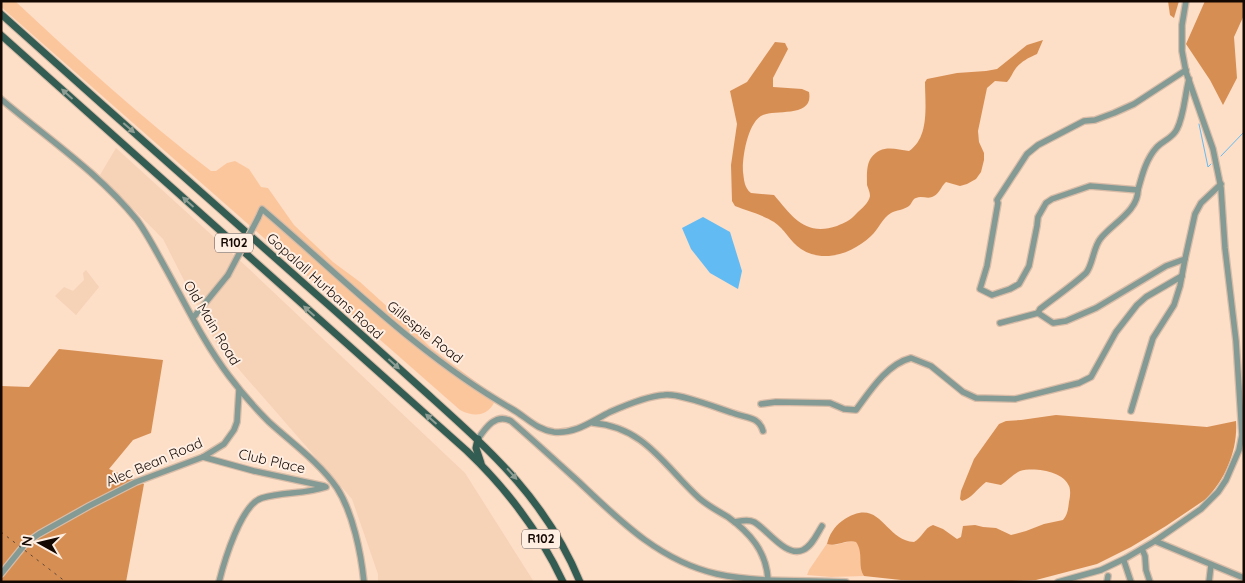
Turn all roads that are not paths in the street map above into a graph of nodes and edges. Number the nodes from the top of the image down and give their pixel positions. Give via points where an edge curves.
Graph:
1 (1186, 1) edge
2 (1, 14) edge
3 (1, 36) edge
4 (1186, 70) junction
5 (1189, 78) junction
6 (1, 100) edge
7 (1221, 184) junction
8 (1138, 190) junction
9 (1185, 259) junction
10 (1182, 276) junction
11 (1038, 312) junction
12 (192, 318) junction
13 (1000, 323) dead end
14 (239, 390) junction
15 (761, 404) dead end
16 (1131, 411) dead end
17 (606, 415) junction
18 (593, 423) junction
19 (609, 424) junction
20 (763, 432) dead end
21 (478, 439) junction
22 (459, 444) junction
23 (203, 457) junction
24 (482, 465) junction
25 (326, 487) junction
26 (336, 488) junction
27 (735, 522) junction
28 (822, 526) dead end
29 (1155, 541) junction
30 (1142, 548) junction
31 (1124, 561) dead end
32 (1211, 564) junction
33 (1, 574) edge
34 (1244, 578) edge
35 (768, 579) junction
36 (219, 582) edge
37 (364, 582) edge
38 (563, 582) edge
39 (580, 582) edge
40 (846, 582) edge
41 (1058, 582) edge
42 (1131, 582) edge
43 (1150, 582) edge
44 (1209, 582) edge
45 (1242, 582) edge

1 - 4 street via 1182,38
2 -> 21 main road, Gopalall Hurbans Road / R102
22 -> 3 main road, Gopalall Hurbans Road / R102
4 - 5 street
4 - 8 street via 1134,104 1095,120 1084,121 1027,154 996,200 987,266 980,289 992,295 1020,284 1029,266 1038,217 1052,199 1090,186
5 - 7 street
5 - 8 street via 1177,130 1148,160
6 - 12 street, Old Main Road via 97,180 134,217
7 - 9 street via 1201,203 1195,214
7 - 29 street via 1242,434 1232,466 1218,492 1201,509
8 - 11 street via 1133,206 1100,238 1088,271
9 - 10 street
9 - 11 street via 1166,266 1096,308 1066,321 1053,323
10 - 15 street via 1137,305 1116,332 1091,377 1085,381 1016,398 976,398 963,392 931,366 911,358 880,378 856,410 830,403
10 - 16 street via 1174,305 1153,338
11 - 13 street
12 - 14 street, Old Main Road
12 - 18 street, Gillespie Road, bridge via 228,275 262,209 415,342 496,400 547,430 567,432
14 - 23 street, Alec Bean Road via 234,430 224,444
14 - 26 street, Old Main Road via 313,461
17 - 18 street
17 - 19 street
17 - 20 street via 648,398 669,395 752,418
18 - 19 street
19 - 27 street via 653,450 700,498
21 - 22 main road via 471,444
21 - 24 main road via 476,448
21 - 35 street via 494,420 507,418 633,532 663,553 716,574
21 -> 39 main road, Gopalall Hurbans Road / R102 via 515,477 537,506 558,537
22 - 24 main road, Gopalall Hurbans Road / R102
23 - 25 street, Club Place
23 - 33 street, Alec Bean Road via 136,482 39,534 26,543
24 - 38 main road, Gopalall Hurbans Road / R102 via 526,517
25 - 26 street, Club Place
25 - 36 street via 254,501 239,527
26 - 37 street, Old Main Road via 348,511
27 - 28 street via 754,522 785,547 798,551 809,546
27 - 35 street via 762,552
29 - 30 street
29 - 32 street
30 - 41 street via 1101,570
30 - 43 street
31 - 42 street
32 - 34 street
32 - 44 street
34 - 45 street
35 - 40 street

